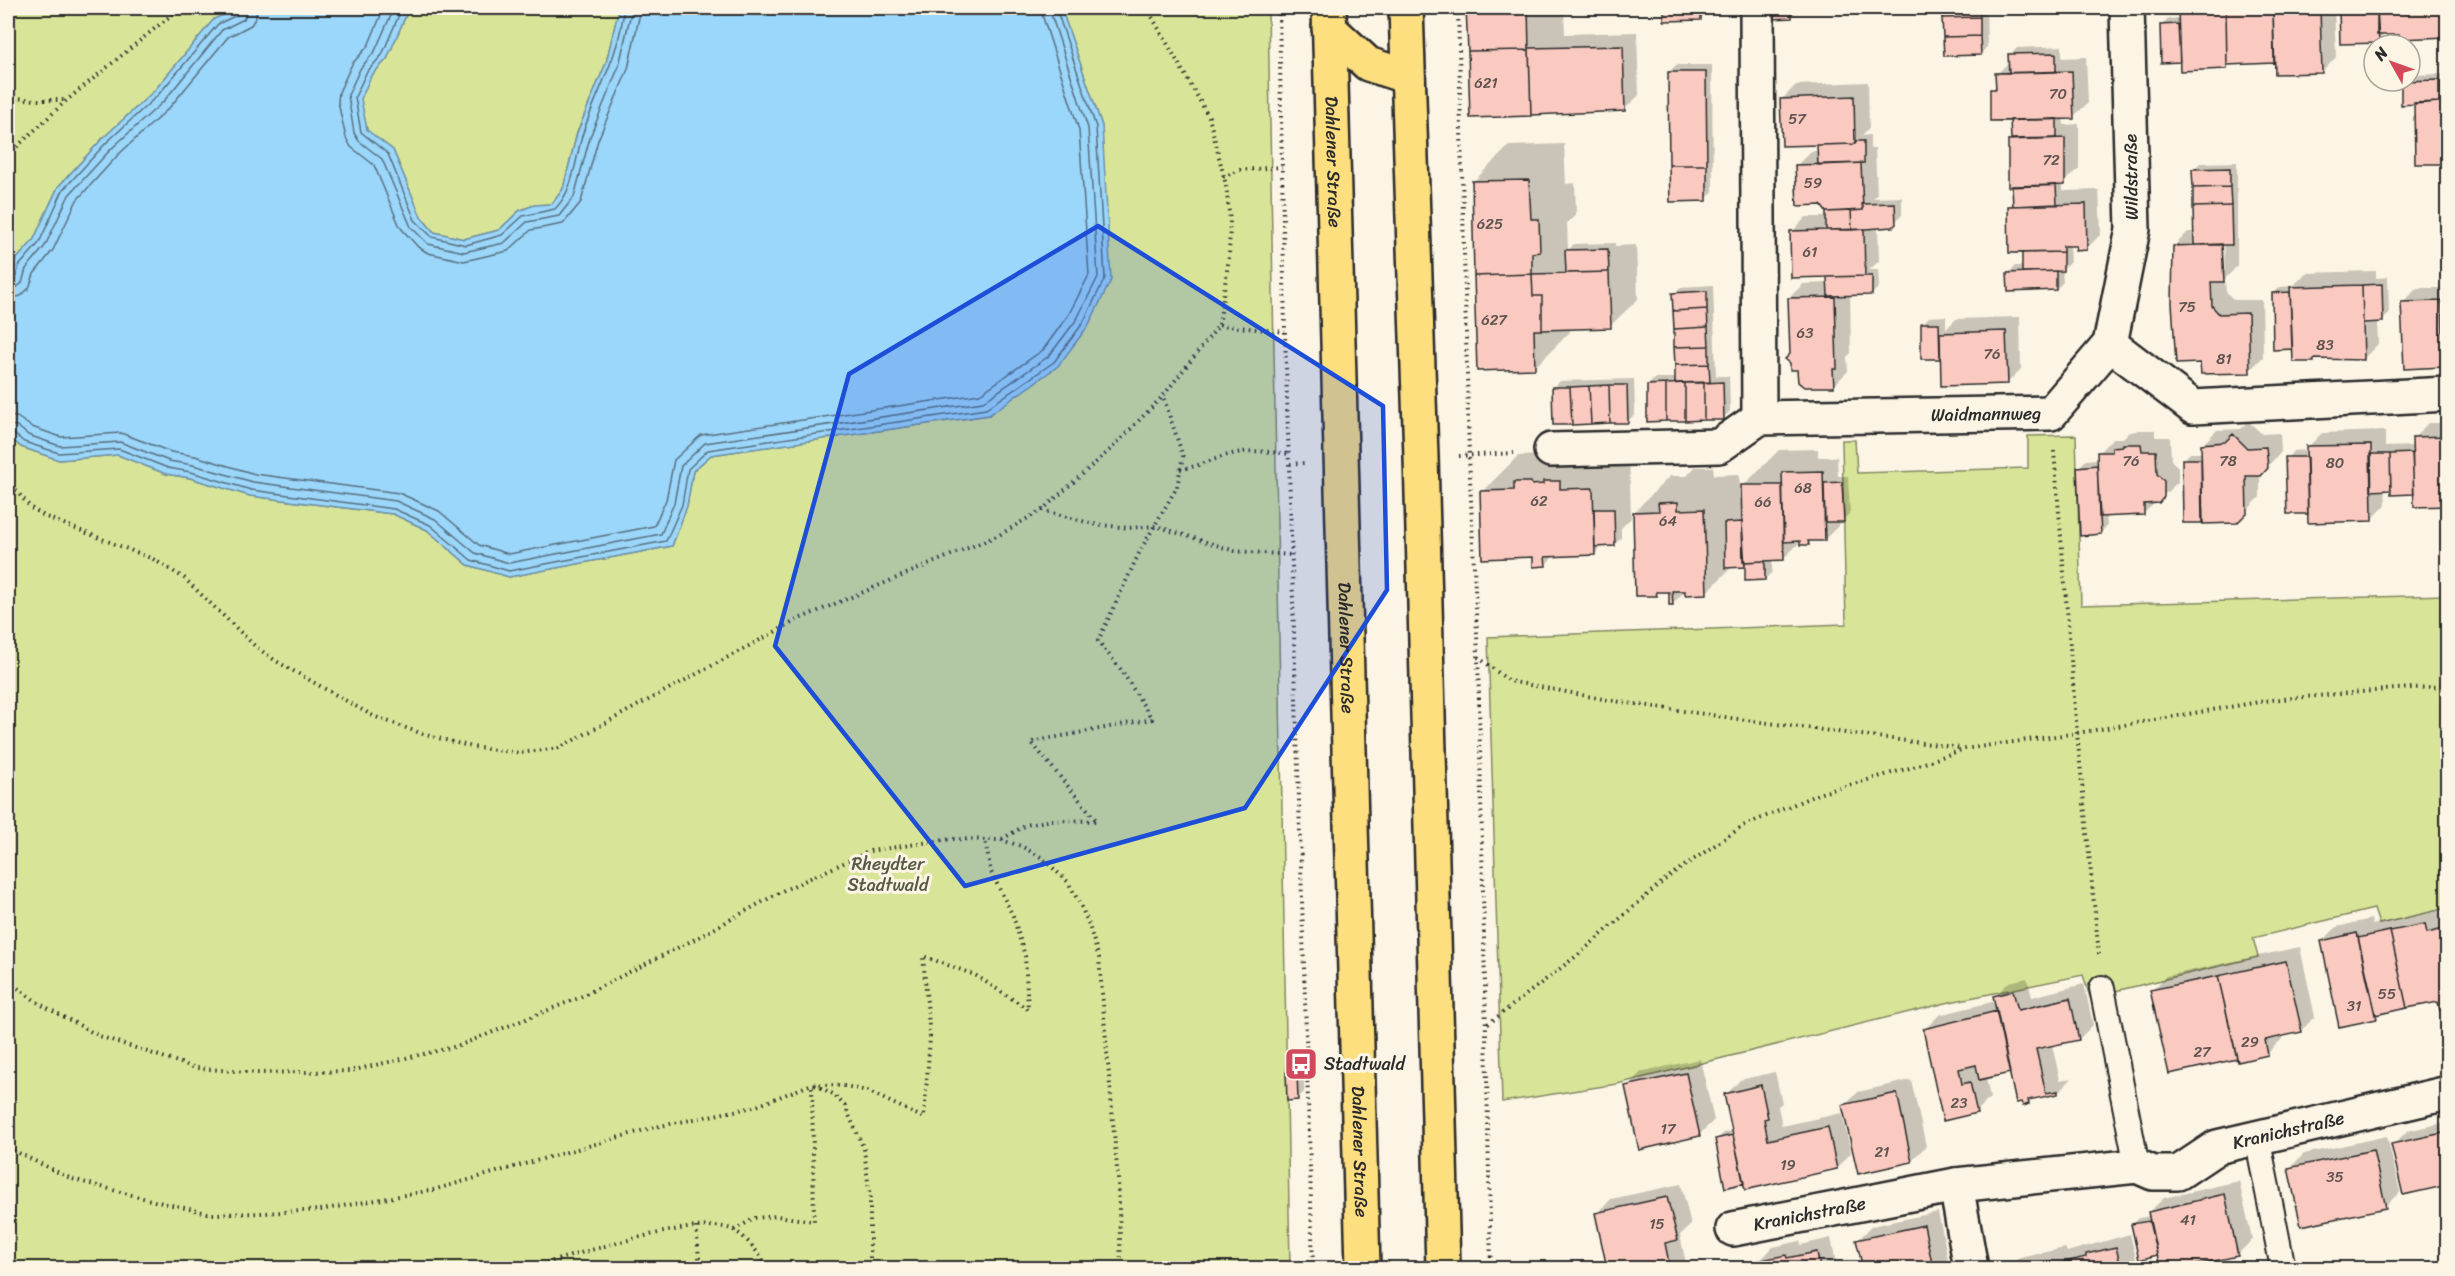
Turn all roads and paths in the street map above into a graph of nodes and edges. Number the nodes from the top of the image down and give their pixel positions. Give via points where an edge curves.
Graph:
1 (180, 8) edge
2 (1147, 8) edge
3 (1279, 8) edge
4 (1406, 8) edge
5 (1458, 8) edge
6 (1757, 8) edge
7 (2127, 8) edge
8 (1329, 18) edge
9 (1408, 77) junction
10 (8, 96) edge
11 (67, 100) junction
12 (8, 155) edge
13 (1282, 167) junction
14 (1223, 177) junction
15 (1219, 325) junction
16 (1285, 332) junction
17 (2110, 345) junction
18 (2448, 394) edge
19 (1163, 396) junction
20 (2051, 413) junction
21 (1759, 418) junction
22 (1551, 450) dead end
23 (1290, 454) junction
24 (1180, 469) junction
25 (8, 481) edge
26 (1042, 510) junction
27 (1156, 526) junction
28 (1292, 555) junction
29 (1478, 656) junction
30 (2448, 686) edge
31 (2077, 733) junction
32 (1964, 749) junction
33 (985, 840) junction
34 (1001, 840) junction
35 (8, 981) edge
36 (2102, 988) joint
37 (1487, 1024) junction
38 (812, 1084) junction
39 (2448, 1093) edge
40 (2257, 1137) junction
41 (8, 1148) edge
42 (2137, 1166) junction
43 (1956, 1185) junction
44 (696, 1227) junction
45 (1733, 1229) dead end
46 (734, 1230) junction
47 (529, 1269) edge
48 (700, 1269) edge
49 (769, 1269) edge
50 (870, 1269) edge
51 (1121, 1269) edge
52 (1313, 1269) edge
53 (1363, 1269) edge
54 (1443, 1269) edge
55 (1491, 1269) edge
56 (1971, 1269) edge
57 (2283, 1269) edge

1 - 11 path
2 - 14 path via 1209,117
3 - 13 path
4 - 9 main road
5 - 29 path
6 - 21 street
7 - 17 street, Wildstraße via 2133,229
8 - 9 main road, Dahlener Straße via 1368,64
8 - 53 main road, Dahlener Straße
9 - 54 main road
10 - 11 path
11 - 12 path
13 - 14 path via 1240,170
13 - 16 path
14 - 15 path via 1230,221
15 - 16 path
15 - 19 path
16 - 23 path
17 - 18 street via 2193,406
17 - 20 street, Waidmannweg
19 - 24 path via 1183,456
19 - 26 path
20 - 21 street, Waidmannweg
20 - 31 path
21 - 22 street via 1719,446
23 - 24 path via 1256,450
23 - 28 path
24 - 27 path via 1177,487
25 - 26 path via 32,508 46,517 153,560 184,578 256,647 373,716 472,747 520,753 559,747 799,619 999,535
26 - 27 path via 1093,524
27 - 28 path via 1235,551
27 - 34 path via 1140,550 1098,641 1152,719 1031,742 1097,821 1052,820 1026,825
28 - 52 path
29 - 32 path via 1509,681 1608,700
29 - 37 path
30 - 31 path via 2271,700
31 - 32 path
31 - 36 path
32 - 37 path via 1818,794 1743,826 1668,877 1579,954
33 - 34 path
33 - 35 path via 950,839 870,851 784,890 576,999 458,1047 351,1071 258,1073 196,1068 99,1036 40,1004
33 - 38 path via 991,872 1013,916 1024,956 1028,1009 975,975 923,956 930,1038 924,1119 867,1091
34 - 51 path via 1041,856 1068,882 1094,940 1118,1180
36 - 42 lane
37 - 55 path
38 - 41 path via 754,1107 655,1127 433,1190 320,1209 212,1214 72,1179
38 - 46 path via 814,1221 776,1216 755,1218
38 - 50 path via 833,1094 845,1107 864,1149 870,1198
39 - 40 street, Kranichstraße
40 - 42 street, Kranichstraße via 2217,1146 2178,1173 2153,1173
40 - 57 lane
42 - 43 street, Kranichstraße
43 - 45 street, Kranichstraße
43 - 56 street
44 - 46 path via 714,1225
44 - 47 path via 669,1230
44 - 48 path
46 - 49 path

